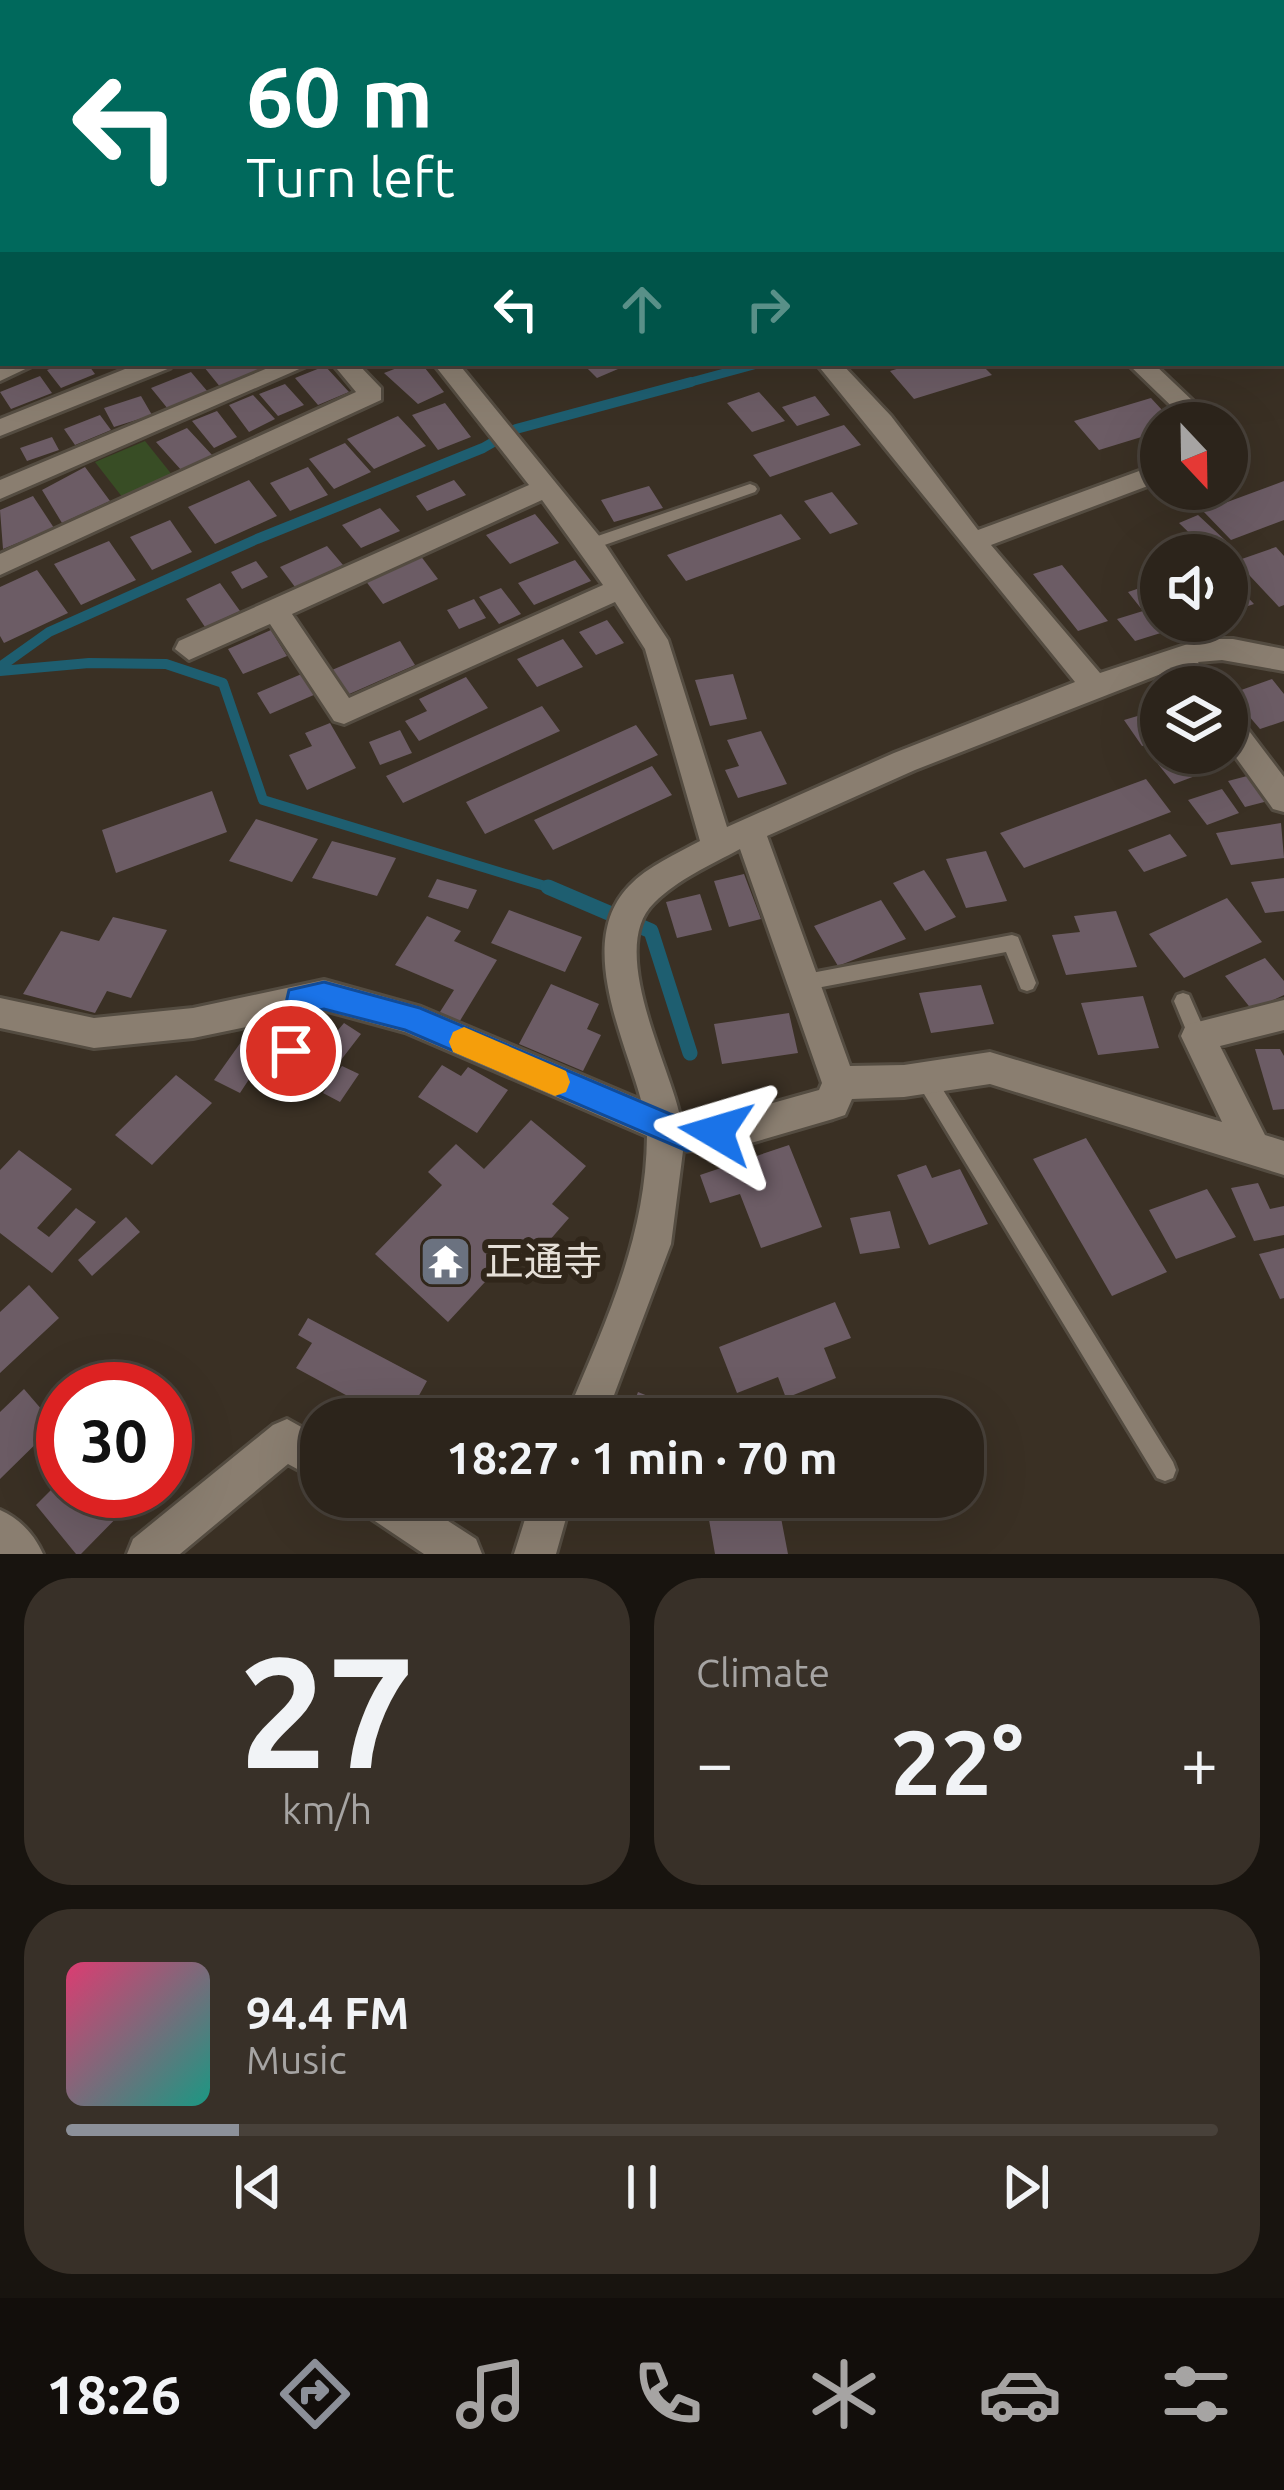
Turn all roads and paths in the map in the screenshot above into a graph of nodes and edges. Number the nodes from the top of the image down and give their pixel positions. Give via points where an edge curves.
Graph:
1 (155, 366) edge
2 (294, 366) edge
3 (347, 366) edge
4 (447, 366) edge
5 (831, 366) edge
6 (1142, 366) edge
7 (1181, 402) edge
8 (0, 428) edge
9 (1140, 480) edge
10 (546, 488) junction
11 (750, 489) dead end
12 (0, 490) edge
13 (972, 542) junction
14 (591, 544) junction
15 (0, 565) edge
16 (621, 588) junction
17 (275, 610) junction
18 (189, 649) dead end
19 (1179, 658) junction
20 (1284, 660) edge
21 (1185, 666) edge
22 (1095, 686) junction
23 (1248, 751) edge
24 (1284, 800) edge
25 (748, 829) junction
26 (716, 843) junction
27 (806, 982) junction
28 (1027, 983) dead end
29 (300, 1000) junction
30 (1183, 1001) dead end
31 (0, 1012) edge
32 (1284, 1016) edge
33 (1198, 1036) junction
34 (291, 1051) dead end
35 (925, 1078) junction
36 (839, 1083) junction
37 (665, 1128) junction
38 (1268, 1152) edge
39 (594, 1398) edge
40 (300, 1448) edge
41 (1166, 1470) dead end
42 (406, 1518) edge
43 (546, 1518) edge
44 (0, 1531) edge
45 (22, 1554) edge
46 (148, 1554) edge
47 (461, 1554) edge
48 (535, 1554) edge

1 - 8 street
2 - 12 street
3 - 15 street via 372,394
4 - 10 street
5 - 13 street
6 - 7 street
9 - 13 street
10 - 14 street
10 - 17 street
11 - 14 lane
13 - 22 street
14 - 16 street
16 - 17 street via 344,713
16 - 26 street via 658,647
17 - 18 street
19 - 20 street via 1208,649
19 - 21 street
19 - 22 street
22 - 25 street
23 - 24 street
25 - 26 street
25 - 27 street
26 - 37 street via 639,895 621,946 622,976
27 - 28 lane via 1012,943
27 - 36 street
29 - 31 street via 94,1033
29 - 34 street
29 - 37 street via 324,995 409,1018
30 - 33 lane
32 - 33 street
33 - 38 street
35 - 36 street
35 - 38 street via 989,1068
35 - 41 lane
36 - 37 street via 833,1103 744,1128 687,1136
37 - 39 street via 665,1205
40 - 46 street via 286,1439
42 - 47 street
43 - 48 street
44 - 45 street

